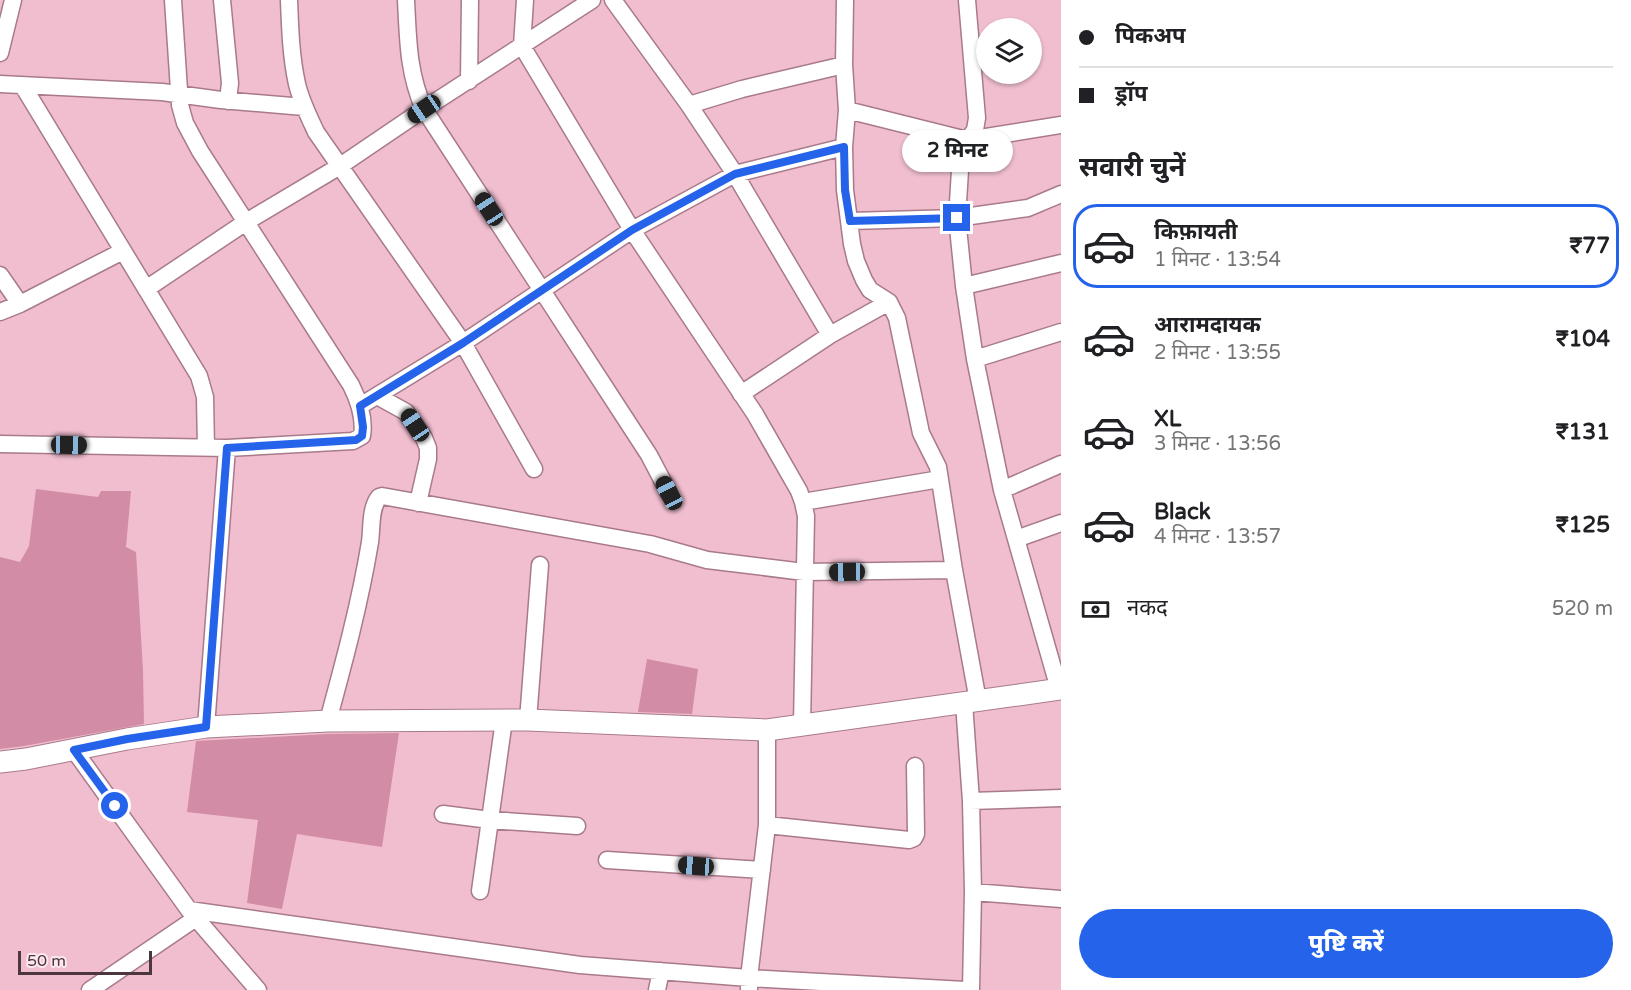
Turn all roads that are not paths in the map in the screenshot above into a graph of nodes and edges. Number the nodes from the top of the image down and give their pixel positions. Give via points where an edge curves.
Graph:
1 (14, 0) edge
2 (173, 0) edge
3 (222, 0) edge
4 (289, 0) edge
5 (406, 0) edge
6 (470, 0) edge
7 (525, 0) edge
8 (592, 0) edge
9 (613, 0) edge
10 (844, 0) edge
11 (968, 0) edge
12 (569, 7) edge
13 (522, 46) junction
14 (0, 53) edge
15 (844, 65) junction
16 (469, 81) junction
17 (0, 84) edge
18 (23, 86) junction
19 (178, 93) junction
20 (228, 101) junction
21 (689, 105) junction
22 (304, 107) junction
23 (424, 109) junction
24 (847, 110) junction
25 (1061, 125) edge
26 (968, 140) junction
27 (844, 147) junction
28 (340, 166) junction
29 (735, 174) junction
30 (1061, 194) edge
31 (957, 218) junction
32 (850, 221) junction
33 (246, 222) junction
34 (632, 230) junction
35 (123, 251) junction
36 (1061, 263) edge
37 (0, 274) edge
38 (964, 286) junction
39 (146, 289) junction
40 (542, 289) junction
41 (889, 302) junction
42 (21, 304) junction
43 (0, 312) edge
44 (1061, 332) edge
45 (830, 335) junction
46 (463, 343) junction
47 (975, 359) junction
48 (741, 394) junction
49 (377, 396) junction
50 (360, 406) junction
51 (0, 444) edge
52 (206, 448) junction
53 (227, 448) junction
54 (1061, 464) edge
55 (534, 469) dead end
56 (940, 479) junction
57 (1002, 490) junction
58 (669, 493) dead end
59 (803, 502) junction
60 (418, 503) junction
61 (1061, 523) edge
62 (1016, 539) junction
63 (540, 565) dead end
64 (954, 570) junction
65 (804, 572) junction
66 (1060, 689) edge
67 (971, 702) junction
68 (504, 720) junction
69 (528, 720) junction
70 (328, 721) junction
71 (802, 725) junction
72 (206, 727) junction
73 (767, 730) junction
74 (74, 750) junction
75 (0, 762) edge
76 (915, 766) dead end
77 (1061, 798) edge
78 (971, 801) junction
79 (443, 814) dead end
80 (490, 820) junction
81 (767, 825) junction
82 (577, 826) dead end
83 (607, 860) dead end
84 (762, 870) junction
85 (480, 891) dead end
86 (973, 892) junction
87 (1061, 899) edge
88 (193, 914) junction
89 (661, 971) junction
90 (749, 984) edge
91 (90, 990) edge
92 (258, 990) edge
93 (657, 990) edge
94 (965, 990) edge
95 (971, 990) edge

1 - 14 street
2 - 19 street
3 - 20 street via 230,83
4 - 22 street via 291,42
5 - 23 street via 412,74
6 - 16 street
7 - 13 street
8 - 12 street
9 - 21 street
10 - 15 street
11 - 26 street via 977,118
12 - 13 street
13 - 16 street
13 - 34 street
15 - 21 street
15 - 24 street
16 - 23 street
17 - 18 street
18 - 19 street
18 - 35 street
19 - 20 street
19 - 33 street via 185,123
20 - 22 street
21 - 29 street
22 - 28 street
23 - 28 street
23 - 40 street
24 - 26 street
24 - 27 street
25 - 26 street
26 - 31 street via 961,155
27 - 29 street
27 - 32 street
28 - 33 street
28 - 46 street
29 - 34 street
29 - 45 street
30 - 31 street via 1028,208
31 - 32 street
31 - 38 street
32 - 41 street via 856,261 864,280 870,290
33 - 39 street
33 - 50 street via 351,385
34 - 40 street
34 - 48 street
35 - 39 street
35 - 42 street
36 - 38 street
37 - 42 street
38 - 47 street
39 - 52 street via 203,386
40 - 46 street
40 - 58 street via 649,455
41 - 45 street
41 - 56 street via 897,318 921,433
42 - 43 street
44 - 47 street
45 - 48 street
46 - 49 street
46 - 55 street
47 - 57 street
48 - 59 street
49 - 50 street
49 - 60 street via 406,412 428,448
50 - 53 street via 362,436 356,440
51 - 52 street
52 - 53 street
53 - 72 street
54 - 57 street
56 - 59 street
56 - 64 street
57 - 62 street
59 - 65 street
60 - 65 street via 650,544 707,560
60 - 70 street via 382,496 374,504 351,638
61 - 62 street
62 - 66 street
63 - 69 street
64 - 65 street
64 - 67 street
65 - 71 street
66 - 67 street
67 - 71 street
67 - 78 street
68 - 69 street
68 - 70 street
68 - 80 street
69 - 73 street
70 - 72 street
71 - 73 street
72 - 74 street
73 - 81 street
74 - 75 street
74 - 88 street
76 - 81 street via 916,834 909,840
77 - 78 street
78 - 86 street
79 - 80 street
80 - 82 street
80 - 85 street
81 - 84 street
83 - 84 street
84 - 90 street
86 - 87 street
86 - 95 street
88 - 89 street via 557,962
88 - 91 street
88 - 92 street
89 - 90 street
89 - 93 street
90 - 94 street

